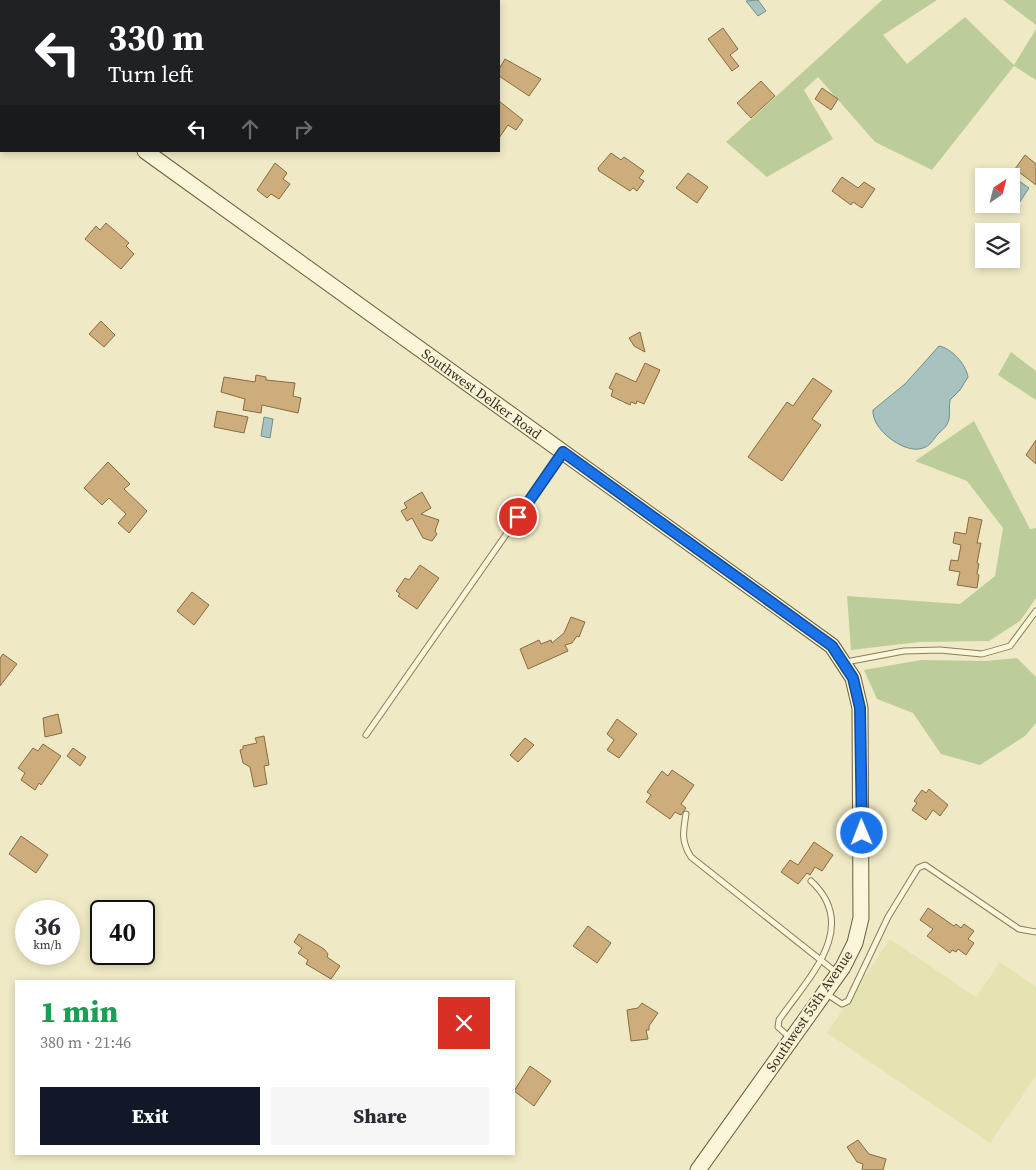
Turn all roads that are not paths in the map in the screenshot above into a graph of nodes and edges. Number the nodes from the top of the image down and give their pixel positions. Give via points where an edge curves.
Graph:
1 (146, 152) edge
2 (563, 452) junction
3 (1036, 611) edge
4 (843, 663) junction
5 (366, 735) dead end
6 (686, 814) dead end
7 (862, 833) joint
8 (811, 881) dead end
9 (1036, 932) edge
10 (820, 960) junction
11 (838, 974) junction
12 (825, 992) junction
13 (791, 1040) junction
14 (698, 1170) edge

1 - 2 street, Southwest Delker Road
2 - 4 street, Southwest Delker Road via 832,646
2 - 5 lane
3 - 4 lane via 1010,646 982,654 940,650 904,652
4 - 7 street, Southwest Delker Road via 853,678 860,708
6 - 10 lane via 682,835 691,857
7 - 11 street, Southwest 55th Avenue via 861,918 856,943
8 - 10 lane via 829,904 832,922 831,939
9 - 12 lane via 1019,929 924,865 918,868 888,917 848,1001 842,1004
10 - 11 lane
10 - 13 lane via 779,1020 778,1027
11 - 12 street, Southwest 55th Avenue
12 - 13 street, Southwest 55th Avenue
13 - 14 street, Southwest 55th Avenue

